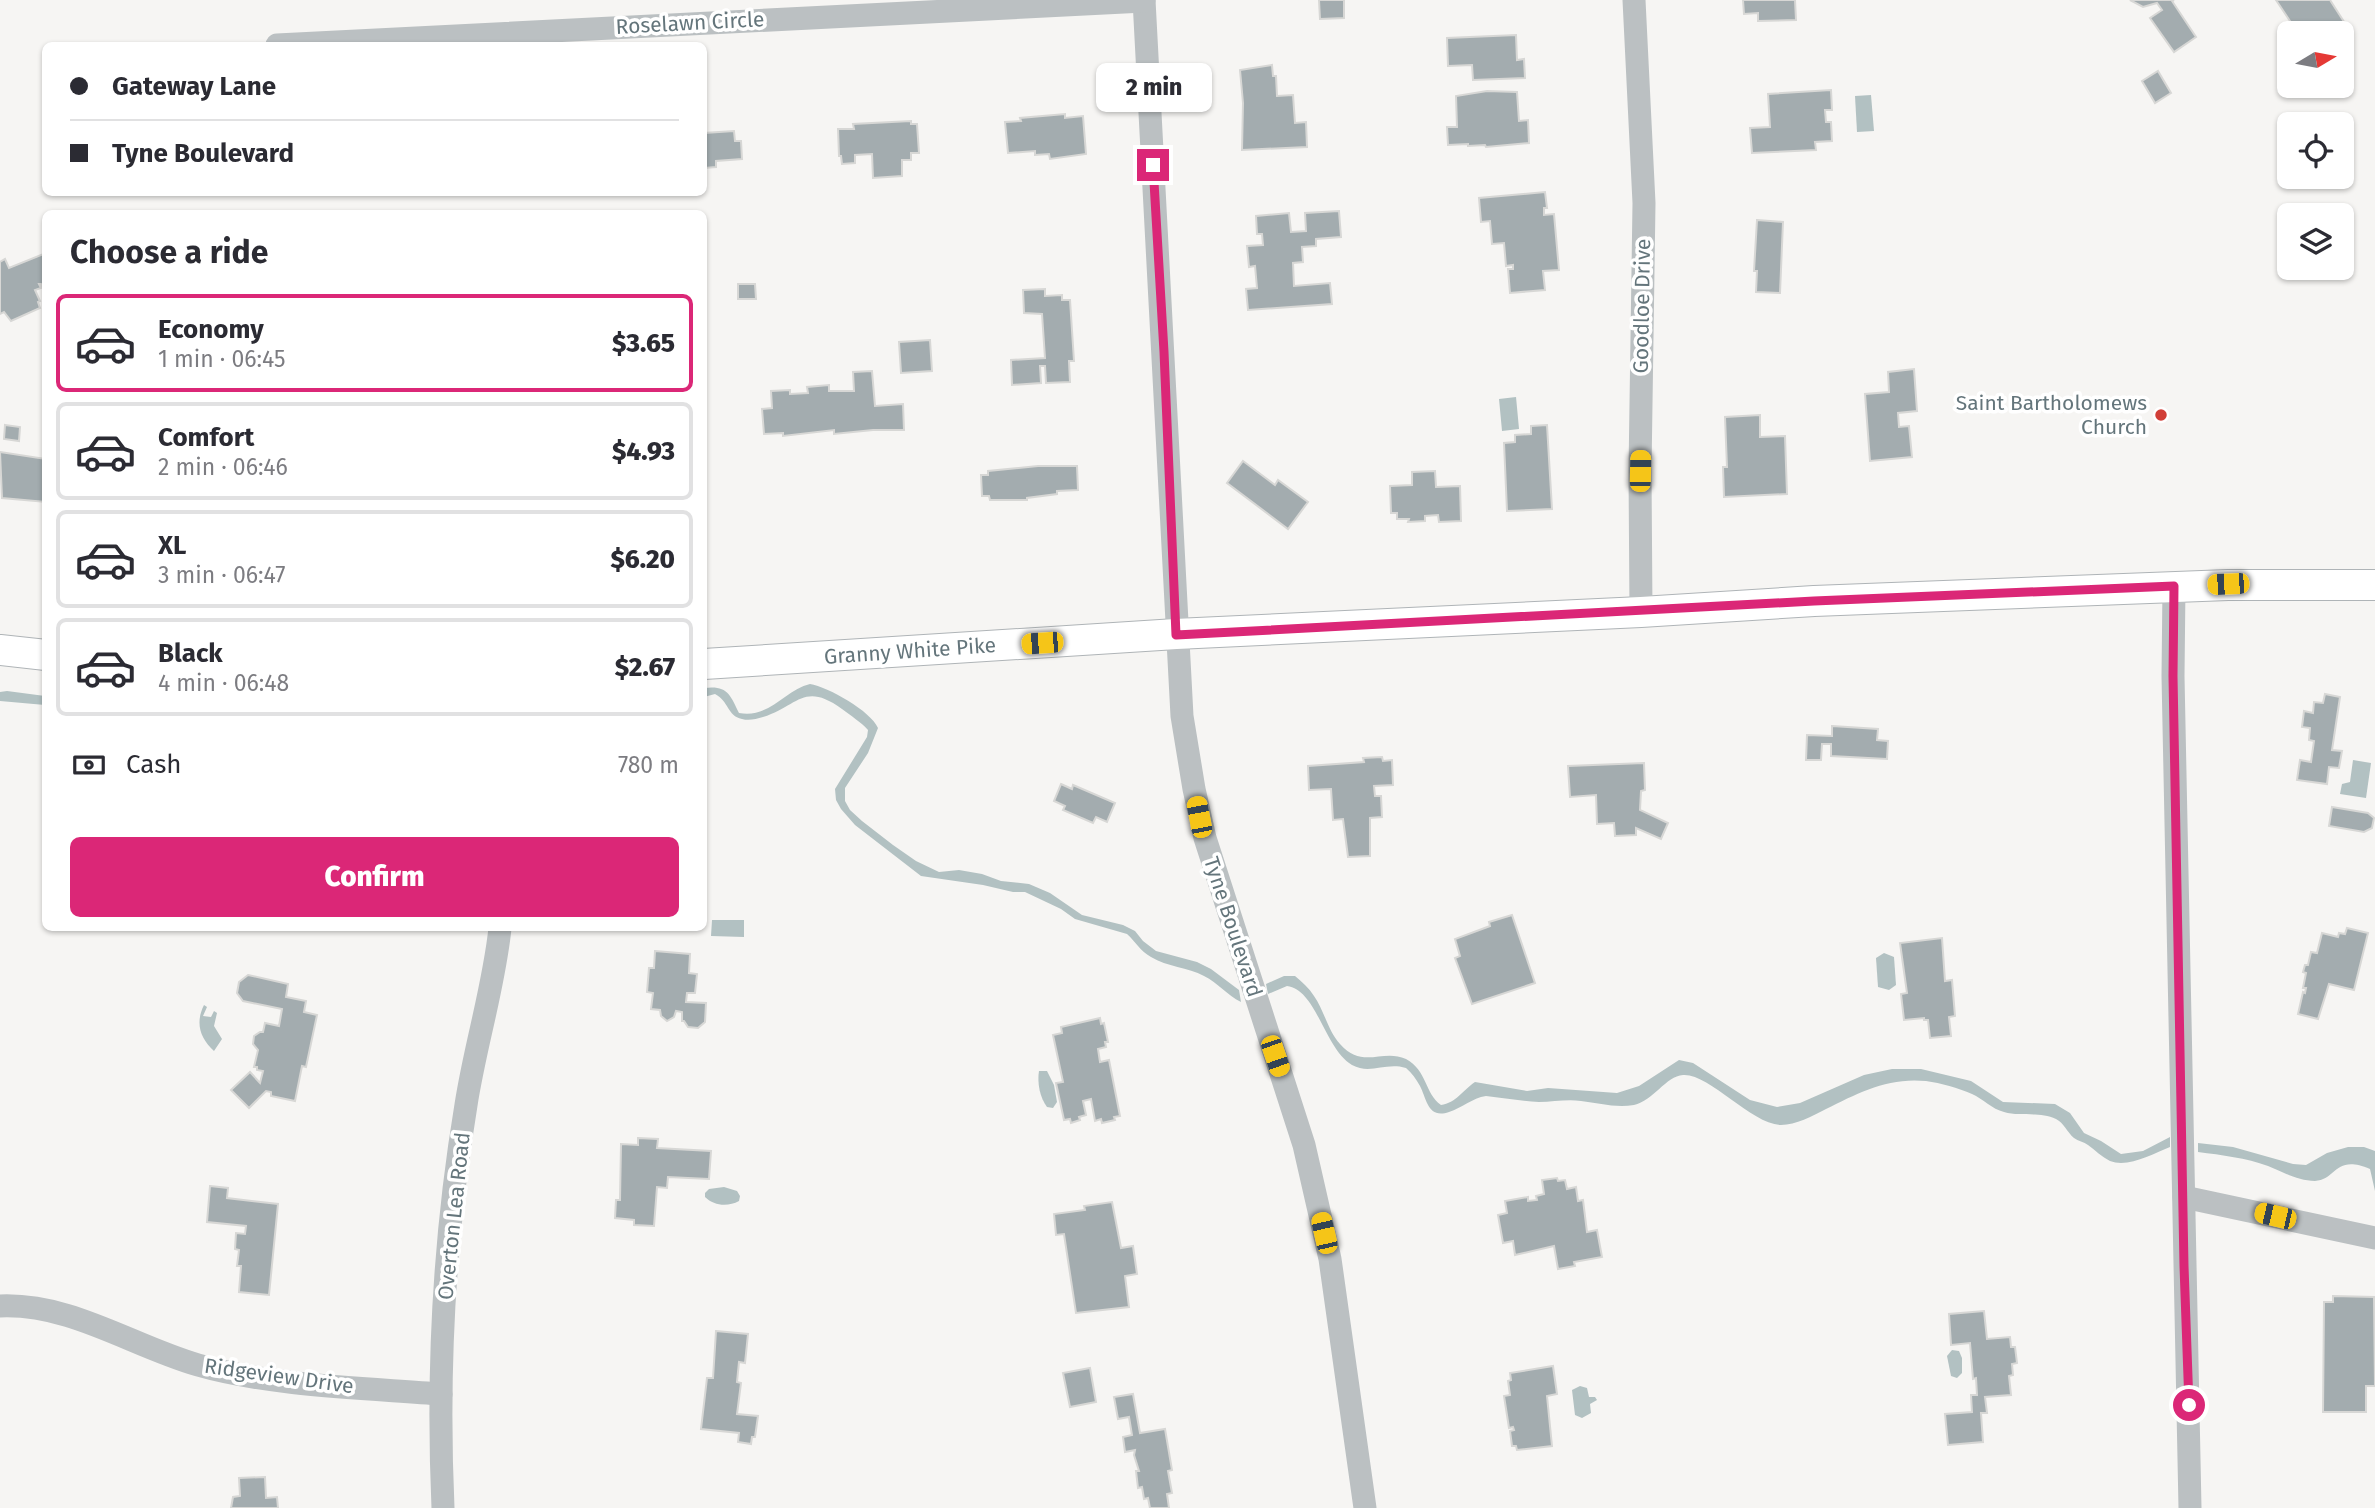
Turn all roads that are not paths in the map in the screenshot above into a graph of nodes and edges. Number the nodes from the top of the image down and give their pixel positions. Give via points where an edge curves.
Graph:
1 (1144, 0) edge
2 (1634, 0) edge
3 (335, 42) edge
4 (2375, 585) edge
5 (2174, 586) junction
6 (1641, 612) junction
7 (1176, 635) junction
8 (0, 650) edge
9 (42, 655) edge
10 (707, 664) edge
11 (499, 931) edge
12 (2184, 1198) junction
13 (2375, 1238) edge
14 (0, 1306) edge
15 (441, 1394) junction
16 (443, 1508) edge
17 (1365, 1508) edge
18 (2190, 1508) edge

1 - 3 street, Roselawn Circle
1 - 7 street, Tyne Boulevard
2 - 6 street, Goodloe Drive via 1644,203
4 - 5 main road, Granny White Pike
5 - 6 main road, Granny White Pike
5 - 12 street
6 - 7 main road, Granny White Pike
7 - 10 main road, Granny White Pike
7 - 17 street, Tyne Boulevard via 1182,716 1199,817 1304,1145 1330,1259
8 - 9 main road
11 - 15 street, Overton Lea Road via 458,1156
12 - 13 street
12 - 18 street
14 - 15 street, Ridgeview Drive via 79,1319 181,1359 233,1372
15 - 16 street, Overton Lea Road

